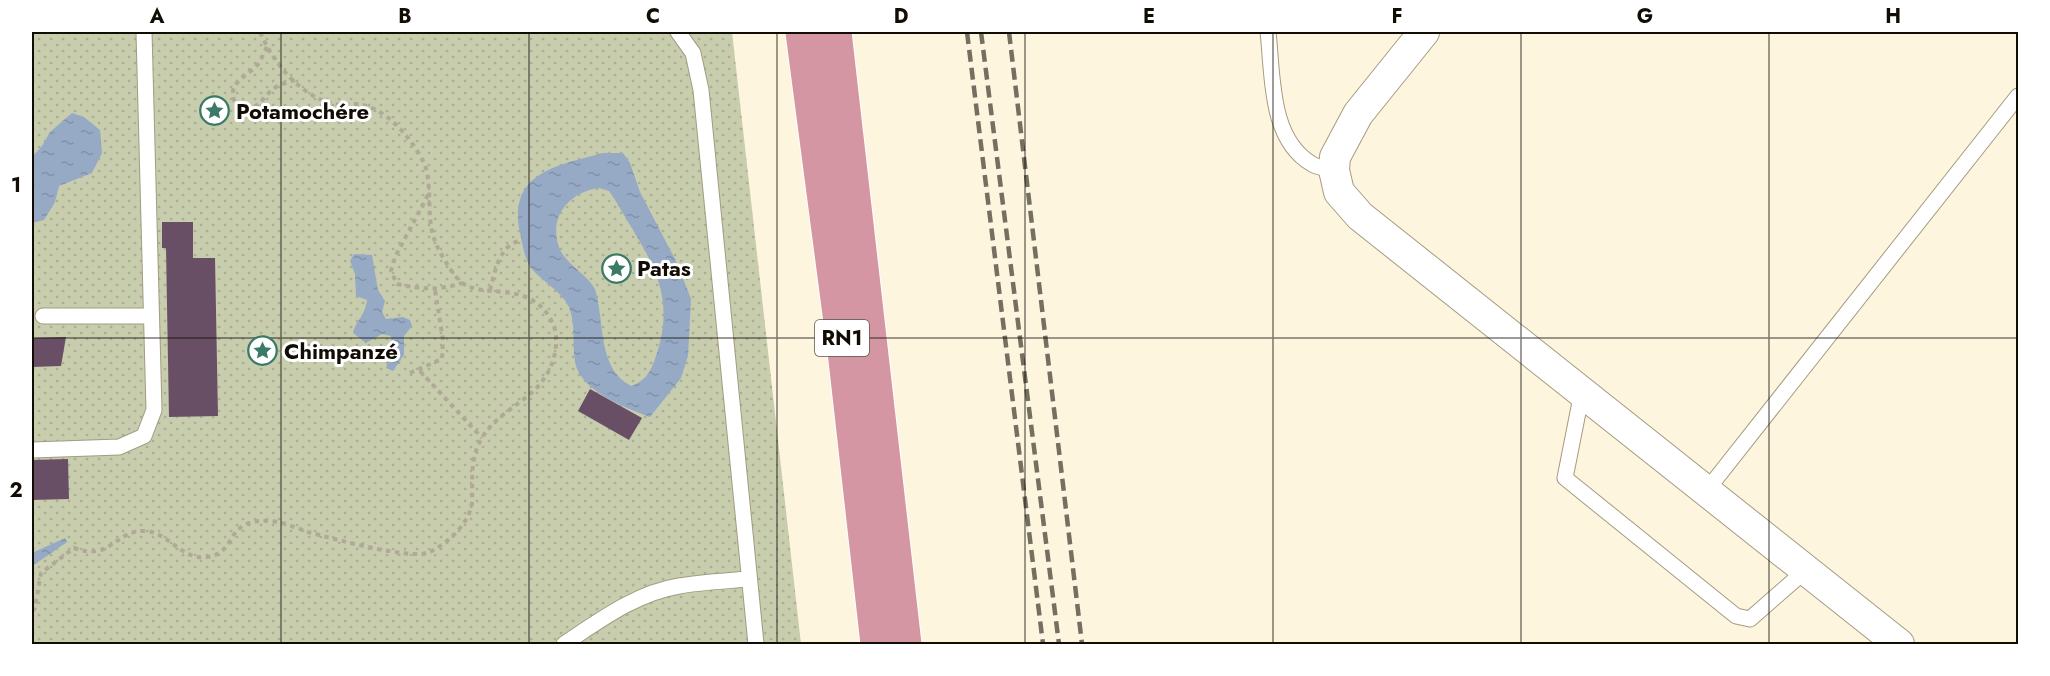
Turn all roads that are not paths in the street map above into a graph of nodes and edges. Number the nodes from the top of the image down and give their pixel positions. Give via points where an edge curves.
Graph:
1 (144, 32) edge
2 (678, 32) edge
3 (802, 32) edge
4 (835, 32) edge
5 (1268, 32) edge
6 (1424, 32) edge
7 (2019, 96) edge
8 (1334, 170) junction
9 (43, 316) dead end
10 (151, 316) junction
11 (1582, 392) junction
12 (32, 450) edge
13 (1707, 490) junction
14 (1806, 570) junction
15 (748, 579) junction
16 (564, 645) edge
17 (756, 645) edge
18 (877, 645) edge
19 (905, 645) edge
20 (1899, 645) edge

1 - 10 lane
2 - 15 lane via 693,52 701,90
3 - 18 highway, RN1
4 - 19 highway, RN1
5 - 8 lane via 1283,133 1298,154 1313,165
6 - 8 street via 1343,136
7 - 13 lane
8 - 11 street via 1339,192 1360,216
9 - 10 lane
10 - 12 lane via 154,410 144,436 119,447
11 - 13 street
11 - 14 lane via 1565,478 1736,616 1750,619
13 - 14 street
14 - 20 street
15 - 16 lane via 677,586 649,595
15 - 17 lane

